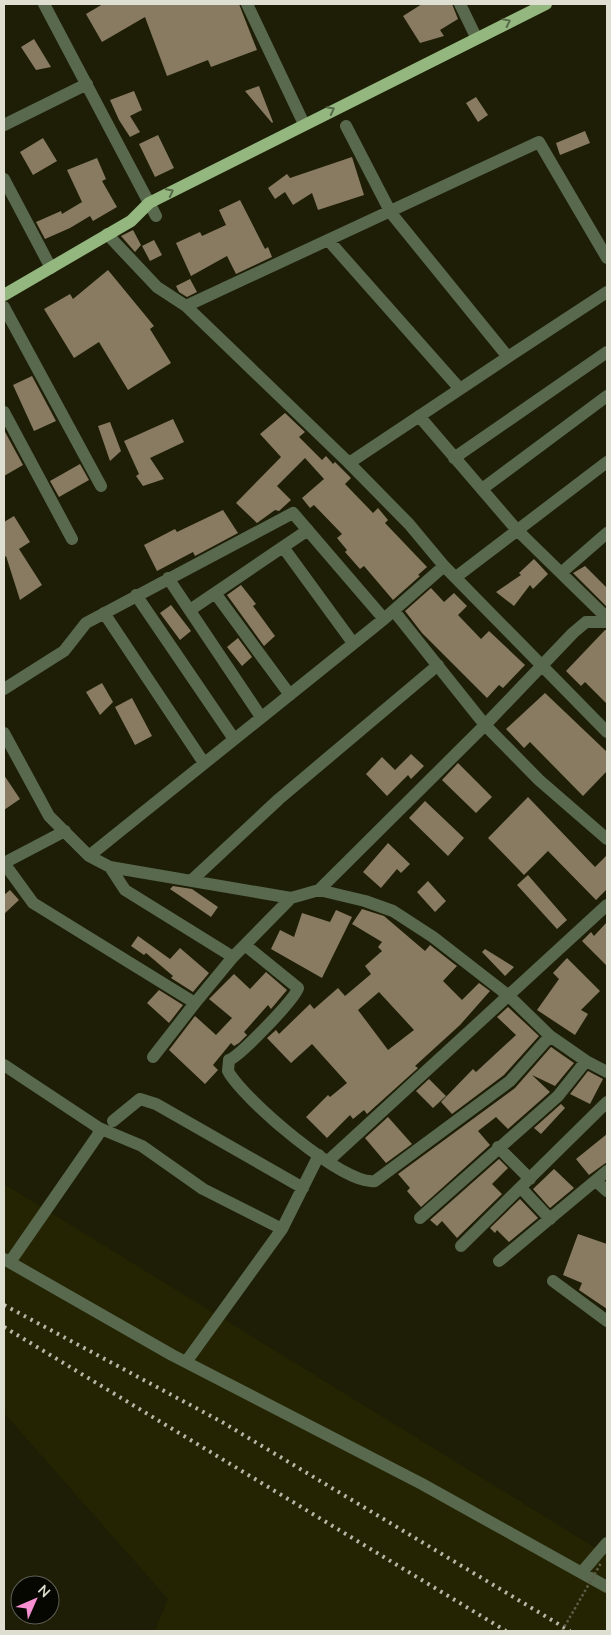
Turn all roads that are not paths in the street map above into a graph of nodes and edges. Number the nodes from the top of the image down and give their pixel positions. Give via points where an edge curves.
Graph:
1 (44, 4) edge
2 (247, 4) edge
3 (460, 4) edge
4 (546, 4) edge
5 (476, 37) junction
6 (88, 84) junction
7 (304, 124) junction
8 (4, 125) edge
9 (346, 126) dead end
10 (4, 179) edge
11 (149, 203) junction
12 (391, 213) junction
13 (156, 216) dead end
14 (107, 234) junction
15 (329, 240) junction
16 (607, 258) edge
17 (51, 268) junction
18 (607, 292) edge
19 (4, 295) edge
20 (186, 306) junction
21 (4, 307) edge
22 (607, 352) edge
23 (508, 358) junction
24 (460, 389) junction
25 (607, 396) edge
26 (4, 412) edge
27 (419, 416) junction
28 (454, 458) junction
29 (607, 462) edge
30 (349, 463) junction
31 (101, 486) dead end
32 (482, 489) junction
33 (308, 530) junction
34 (516, 530) junction
35 (607, 533) edge
36 (72, 539) dead end
37 (283, 547) junction
38 (444, 566) junction
39 (561, 573) junction
40 (456, 577) junction
41 (168, 578) junction
42 (215, 593) junction
43 (136, 595) junction
44 (190, 610) junction
45 (104, 613) junction
46 (389, 615) junction
47 (607, 618) edge
48 (607, 622) edge
49 (353, 643) junction
50 (542, 664) junction
51 (438, 666) junction
52 (4, 689) edge
53 (290, 695) junction
54 (261, 717) junction
55 (486, 725) junction
56 (4, 732) edge
57 (607, 732) edge
58 (234, 739) junction
59 (204, 763) junction
60 (64, 831) junction
61 (607, 839) edge
62 (89, 856) junction
63 (110, 867) junction
64 (192, 880) junction
65 (318, 890) junction
66 (291, 898) junction
67 (607, 905) edge
68 (245, 945) junction
69 (233, 957) junction
70 (509, 996) junction
71 (195, 1004) junction
72 (550, 1036) junction
73 (153, 1057) dead end
74 (586, 1061) junction
75 (4, 1065) edge
76 (607, 1072) edge
77 (607, 1102) edge
78 (113, 1121) dead end
79 (100, 1128) junction
80 (498, 1147) junction
81 (323, 1158) junction
82 (607, 1171) edge
83 (596, 1180) junction
84 (526, 1184) junction
85 (303, 1188) junction
86 (607, 1191) edge
87 (420, 1218) dead end
88 (550, 1219) junction
89 (282, 1229) junction
90 (461, 1246) dead end
91 (7, 1261) edge
92 (498, 1261) dead end
93 (553, 1282) dead end
94 (607, 1321) edge
95 (186, 1362) junction
96 (607, 1543) edge
97 (582, 1572) junction
98 (607, 1587) edge

1 - 6 street
2 - 7 street
3 - 5 street
5 -> 4 main road
7 -> 5 main road
6 - 8 street
6 - 11 street
11 -> 7 main road
9 - 12 street
10 - 17 street
11 - 13 street
11 - 14 main road via 132,221
12 - 15 street
12 - 16 street via 540,142
12 - 23 street
14 - 17 main road
14 - 20 street via 156,287
15 - 20 street
15 - 24 street
17 - 19 main road
18 - 23 street
20 - 30 street
21 - 31 street
22 - 28 street
23 - 24 street
24 - 27 street
25 - 32 street
26 - 36 street
27 - 28 street
27 - 30 street
28 - 32 street
29 - 34 street
30 - 38 street
32 - 34 street
33 - 37 street
33 - 41 street via 293,513
33 - 46 street
34 - 39 street
34 - 40 street
35 - 39 street
37 - 42 street
37 - 49 street
38 - 40 street
38 - 46 street
39 - 47 street
40 - 50 street
41 - 43 street
41 - 44 street
42 - 44 street
42 - 53 street
43 - 45 street
43 - 58 street
44 - 54 street
45 - 52 street via 82,626 64,651
45 - 59 street
46 - 49 street
46 - 51 street
48 - 50 street via 586,622
49 - 53 street
50 - 55 street
50 - 57 street
51 - 55 street
51 - 64 street via 279,799
53 - 54 street
54 - 58 street
55 - 61 street via 539,780
55 - 65 street
56 - 60 street via 49,816
58 - 59 street
59 - 62 street
60 - 62 street
60 - 71 street via 4,863 33,903
62 - 63 street
63 - 64 street
63 - 69 street via 125,890
64 - 66 street
65 - 66 street
65 - 70 street via 392,911 433,937
66 - 68 street
67 - 70 street
68 - 69 street
68 - 81 street via 298,988 265,1028 236,1058 229,1060 228,1071 260,1108
69 - 71 street
70 - 72 street
70 - 81 street
71 - 73 street
72 - 74 street
72 - 81 street via 510,1081 375,1181 359,1180
74 - 76 street
74 - 80 street via 558,1096
75 - 79 street
77 - 84 street
78 - 85 street via 140,1099 156,1104
79 - 89 street via 142,1146 204,1189
79 - 91 street
80 - 84 street
80 - 87 street
81 - 85 street
82 - 83 street
83 - 86 street
83 - 88 street
84 - 88 street
84 - 90 street
85 - 89 street
88 - 92 street
89 - 95 street
91 - 95 street
93 - 94 street
95 - 97 street via 422,1484
96 - 97 street
97 - 98 street

